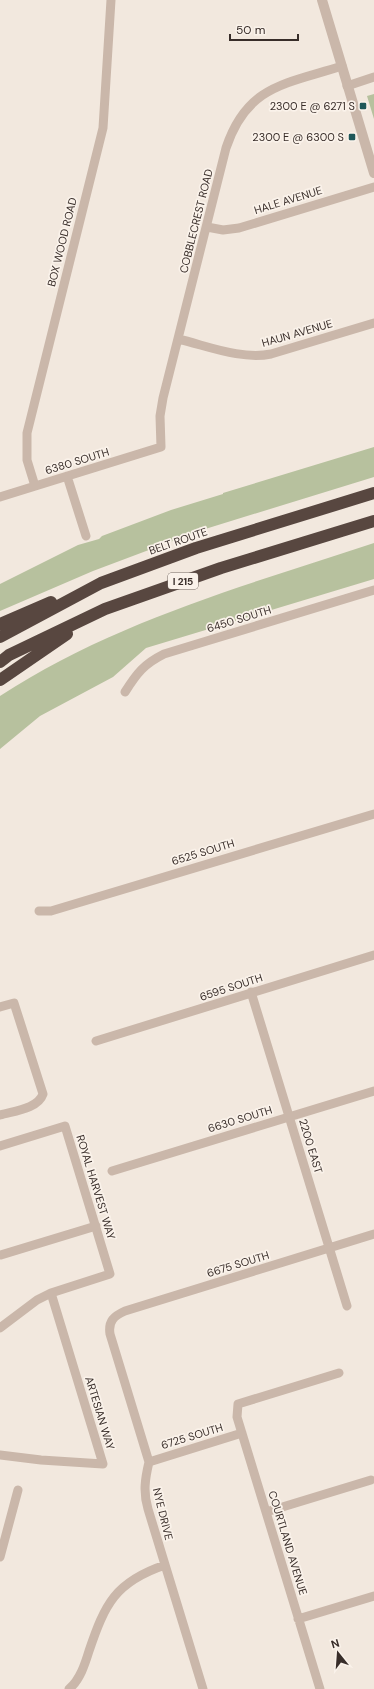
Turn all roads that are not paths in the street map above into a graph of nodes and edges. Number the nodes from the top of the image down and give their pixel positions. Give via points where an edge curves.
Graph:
1 (111, 0) edge
2 (322, 0) edge
3 (342, 66) junction
4 (374, 77) edge
5 (347, 86) junction
6 (374, 173) edge
7 (374, 187) edge
8 (207, 227) junction
9 (374, 323) edge
10 (178, 339) junction
11 (161, 447) joint
12 (67, 476) junction
13 (35, 486) junction
14 (374, 492) edge
15 (0, 497) edge
16 (374, 521) edge
17 (86, 536) dead end
18 (101, 583) junction
19 (374, 590) edge
20 (105, 609) junction
21 (0, 624) edge
22 (0, 637) edge
23 (0, 662) edge
24 (0, 680) edge
25 (125, 692) dead end
26 (374, 814) edge
27 (39, 911) dead end
28 (374, 955) edge
29 (251, 992) junction
30 (0, 1007) edge
31 (96, 1041) dead end
32 (374, 1091) edge
33 (0, 1115) edge
34 (289, 1117) junction
35 (0, 1146) edge
36 (112, 1171) dead end
37 (96, 1226) junction
38 (374, 1234) edge
39 (329, 1248) junction
40 (1, 1255) edge
41 (51, 1293) junction
42 (347, 1306) dead end
43 (0, 1328) edge
44 (339, 1373) dead end
45 (242, 1433) junction
46 (0, 1455) edge
47 (149, 1462) junction
48 (371, 1480) dead end
49 (18, 1490) dead end
50 (266, 1512) junction
51 (1, 1551) edge
52 (165, 1565) junction
53 (374, 1596) edge
54 (298, 1619) junction
55 (72, 1688) edge
56 (202, 1689) edge
57 (320, 1689) edge

1 - 13 street, BOX WOOD ROAD via 103,128 27,433 27,460
2 - 3 street
3 - 5 street
3 - 8 street, COBBLECREST ROAD via 275,87 246,107 229,140
4 - 5 street
5 - 6 street
7 - 8 street, HALE AVENUE via 239,228 223,230
8 - 10 street, COBBLECREST ROAD
9 - 10 street, HAUN AVENUE via 258,356
10 - 11 street, COBBLECREST ROAD via 160,411
11 - 12 street, 6380 SOUTH
12 - 13 street, 6380 SOUTH
12 - 17 street
13 - 15 street, 6380 SOUTH
14 - 18 highway, BELT ROUTE / I 215 via 196,548
16 - 20 highway, I 215 via 221,568
18 - 21 highway
18 - 22 highway, BELT ROUTE / I 215
19 - 25 street, 6450 SOUTH via 164,654 144,666
20 - 23 highway, I 215
20 - 24 highway
26 - 27 street, 6525 SOUTH via 51,911
28 - 29 street, 6595 SOUTH
29 - 31 street, 6595 SOUTH
29 - 34 street, 2200 EAST
30 - 33 street via 14,1003 43,1094 42,1099 35,1104
32 - 34 street, 6630 SOUTH
34 - 36 street, 6630 SOUTH
34 - 39 street, 2200 EAST
35 - 37 street, ROYAL HARVEST WAY via 65,1126
37 - 40 street
37 - 41 street, ROYAL HARVEST WAY via 110,1274
38 - 39 street, 6675 SOUTH
39 - 42 street, 2200 EAST
39 - 47 street, 6675 SOUTH via 125,1311 111,1321 108,1327
41 - 43 street via 37,1300
41 - 46 street, ARTESIAN WAY via 103,1464
44 - 45 street, COURTLAND AVENUE via 238,1404 237,1417
45 - 47 street, 6725 SOUTH
45 - 50 street, COURTLAND AVENUE
47 - 52 street, NYE DRIVE via 144,1494
48 - 50 street
49 - 51 street
50 - 54 street, COURTLAND AVENUE
52 - 55 street via 129,1582 106,1606 83,1668
52 - 56 street, NYE DRIVE
53 - 54 street
54 - 57 street, COURTLAND AVENUE

